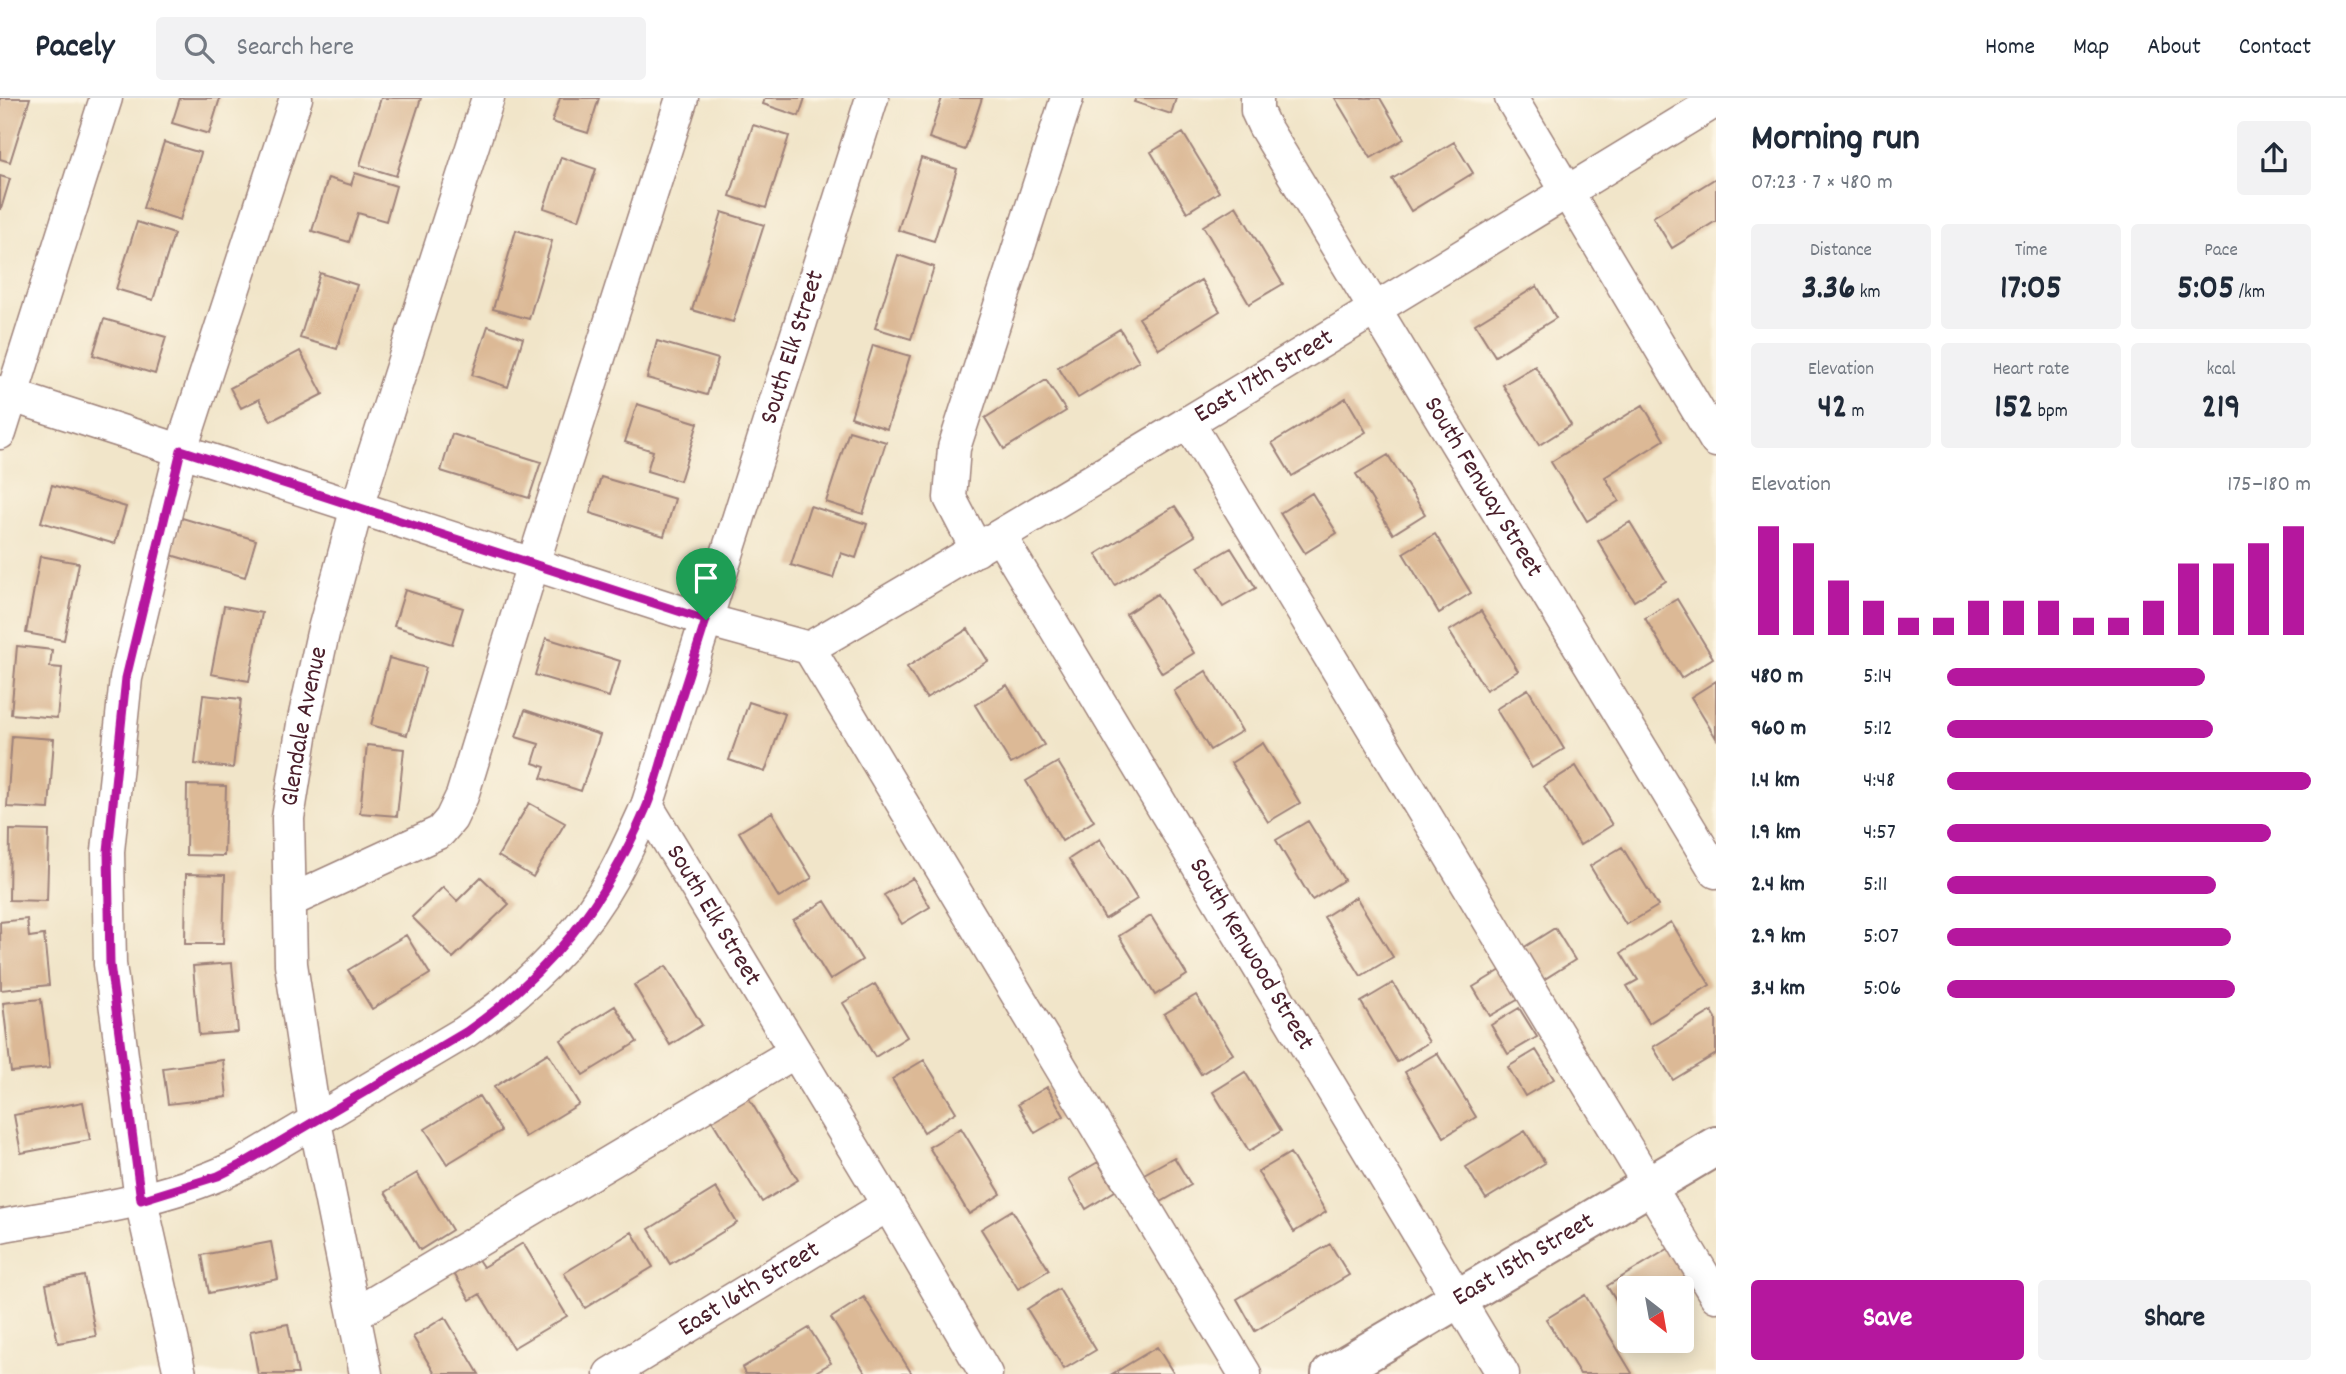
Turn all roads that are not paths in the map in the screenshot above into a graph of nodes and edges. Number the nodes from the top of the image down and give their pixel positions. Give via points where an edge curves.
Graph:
1 (106, 98) edge
2 (296, 98) edge
3 (488, 98) edge
4 (682, 98) edge
5 (872, 98) edge
6 (1067, 98) edge
7 (1257, 98) edge
8 (1511, 98) edge
9 (1716, 102) edge
10 (1566, 192) junction
11 (1375, 310) junction
12 (5, 394) edge
13 (1188, 422) junction
14 (0, 433) edge
15 (1716, 441) edge
16 (181, 450) junction
17 (357, 507) junction
18 (989, 543) junction
19 (533, 564) junction
20 (706, 620) junction
21 (809, 648) junction
22 (647, 806) junction
23 (1716, 873) edge
24 (290, 901) junction
25 (795, 1052) junction
26 (315, 1122) junction
27 (1716, 1146) edge
28 (1649, 1185) junction
29 (141, 1200) junction
30 (888, 1205) junction
31 (0, 1226) edge
32 (1716, 1296) edge
33 (1458, 1299) junction
34 (355, 1314) junction
35 (978, 1371) edge
36 (180, 1374) edge
37 (366, 1374) edge
38 (610, 1374) edge
39 (1245, 1374) edge
40 (1331, 1374) edge
41 (1503, 1374) edge

1 - 12 street
2 - 16 street
3 - 17 street, Glendale Avenue
4 - 19 street
5 - 20 street, South Elk Street
6 - 18 street, South Kenwood Street via 954,448 950,498
7 - 11 street, South Fenway Street via 1264,126
8 - 10 street
9 - 10 street, East 17th Street
10 - 11 street, East 17th Street
10 - 15 street
11 - 13 street, East 17th Street
11 - 23 street, South Fenway Street
12 - 14 street
12 - 16 street
13 - 18 street, East 17th Street
13 - 28 street
16 - 17 street
16 - 29 street via 126,678 108,851 110,964
17 - 19 street
17 - 24 street, Glendale Avenue via 303,724 288,818
18 - 21 street, East 17th Street
18 - 33 street, South Kenwood Street
19 - 20 street
19 - 24 street via 451,819 440,832
20 - 21 street
20 - 22 street, South Elk Street
21 - 39 street
22 - 25 street, South Elk Street
22 - 26 street via 592,910 529,983 466,1032
24 - 26 street, Glendale Avenue via 291,964
25 - 30 street, South Elk Street
25 - 34 street
26 - 29 street via 218,1176
26 - 34 street, Glendale Avenue
27 - 28 main road, East 15th Street
28 - 32 street
28 - 33 main road, East 15th Street
29 - 31 street
29 - 36 street
30 - 35 street, South Elk Street
30 - 38 street, East 16th Street
33 - 40 main road, East 15th Street
33 - 41 street, South Kenwood Street
34 - 37 street, Glendale Avenue

